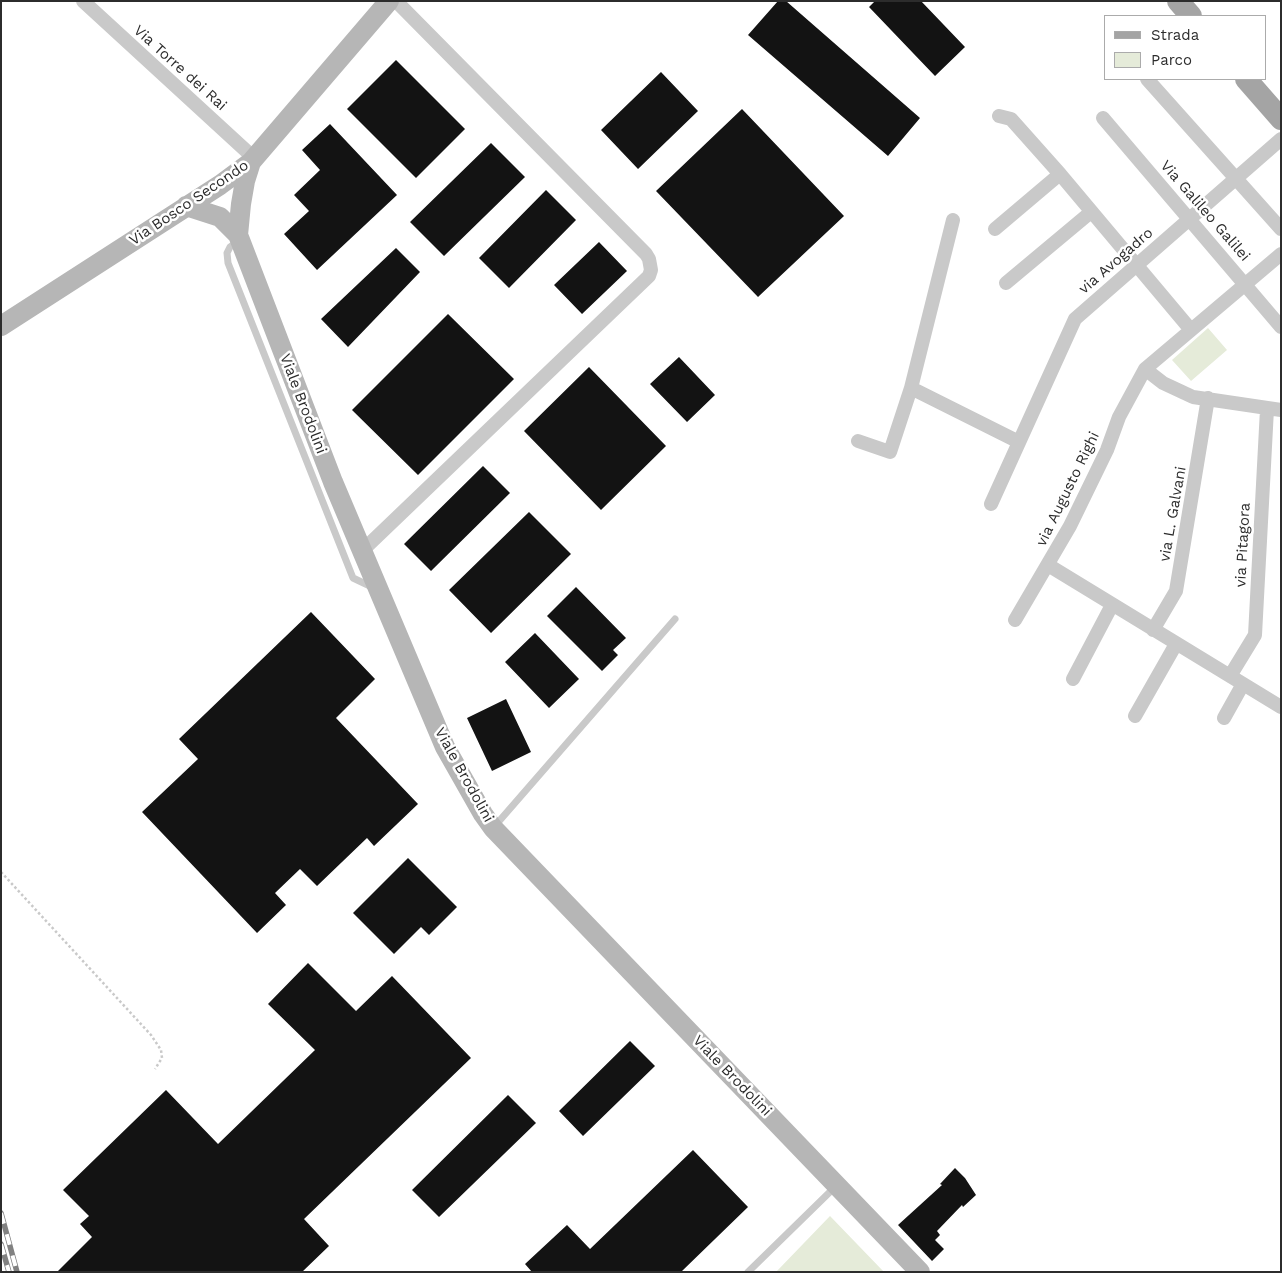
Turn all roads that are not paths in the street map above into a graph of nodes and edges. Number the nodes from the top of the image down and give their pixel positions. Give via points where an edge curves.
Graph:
1 (83, 1) edge
2 (389, 1) edge
3 (396, 1) edge
4 (1178, 1) edge
5 (1191, 15) edge
6 (1148, 80) edge
7 (1247, 80) edge
8 (999, 116) dead end
9 (1103, 118) dead end
10 (1281, 119) edge
11 (1281, 139) edge
12 (253, 160) junction
13 (1060, 174) junction
14 (1237, 178) junction
15 (218, 186) junction
16 (241, 204) junction
17 (186, 206) junction
18 (1091, 212) junction
19 (220, 217) junction
20 (1190, 218) junction
21 (953, 220) dead end
22 (1281, 228) edge
23 (995, 229) dead end
24 (239, 237) junction
25 (1281, 254) edge
26 (1137, 266) junction
27 (1006, 283) dead end
28 (1246, 284) junction
29 (1, 326) edge
30 (1281, 327) edge
31 (1191, 330) junction
32 (1145, 369) junction
33 (911, 388) junction
34 (1208, 398) junction
35 (1276, 409) edge
36 (858, 441) dead end
37 (1019, 442) junction
38 (991, 504) dead end
39 (363, 550) junction
40 (1048, 565) junction
41 (381, 592) junction
42 (1112, 606) junction
43 (675, 619) dead end
44 (1015, 620) dead end
45 (1153, 630) junction
46 (1176, 644) junction
47 (1230, 676) junction
48 (1072, 679) dead end
49 (1243, 684) junction
50 (1281, 706) edge
51 (1135, 716) dead end
52 (1224, 718) dead end
53 (493, 828) junction
54 (837, 1185) junction
55 (748, 1272) edge
56 (920, 1272) edge

1 - 12 street, Via Torre dei Rai
2 - 12 street, Via Bosco Secondo
3 - 39 street via 646,254 651,270 642,283
4 - 5 main road
6 - 14 street
7 - 10 main road
8 - 13 street via 1011,119
9 - 20 street, Via Galileo Galilei
11 - 14 street, via Avogadro
12 - 15 street, Via Bosco Secondo
12 - 16 street via 244,182
13 - 18 street
13 - 23 street
14 - 20 street, via Avogadro
14 - 22 street
15 - 16 street
15 - 17 street, Via Bosco Secondo
15 - 19 street
16 - 24 street
17 - 19 street
17 - 29 street, Via Bosco Secondo
18 - 26 street
18 - 27 street
19 - 24 street
20 - 26 street, via Avogadro
20 - 28 street, Via Galileo Galilei
21 - 33 street
24 - 39 street, Viale Brodolini via 333,482
24 - 41 lane via 226,253 228,263 353,578
25 - 28 street
26 - 31 street
26 - 37 street, via Avogadro via 1075,319
28 - 30 street, Via Galileo Galilei
28 - 31 street
31 - 32 street
32 - 34 street via 1163,383 1193,397
32 - 40 street, via Augusto Righi
33 - 36 street via 890,452
33 - 37 street
34 - 35 street
34 - 45 street, via L. Galvani via 1176,591
35 - 47 street, via Pitagora via 1255,635
37 - 38 street, via Avogadro
39 - 41 street, Viale Brodolini
40 - 42 street
40 - 44 street, via Augusto Righi
41 - 53 street, Viale Brodolini via 445,748
42 - 45 street
42 - 48 street
43 - 53 lane
45 - 46 street
46 - 47 street
46 - 51 street
47 - 49 street
49 - 50 street
49 - 52 street
53 - 54 street, Viale Brodolini
54 - 55 lane
54 - 56 street, Viale Brodolini

